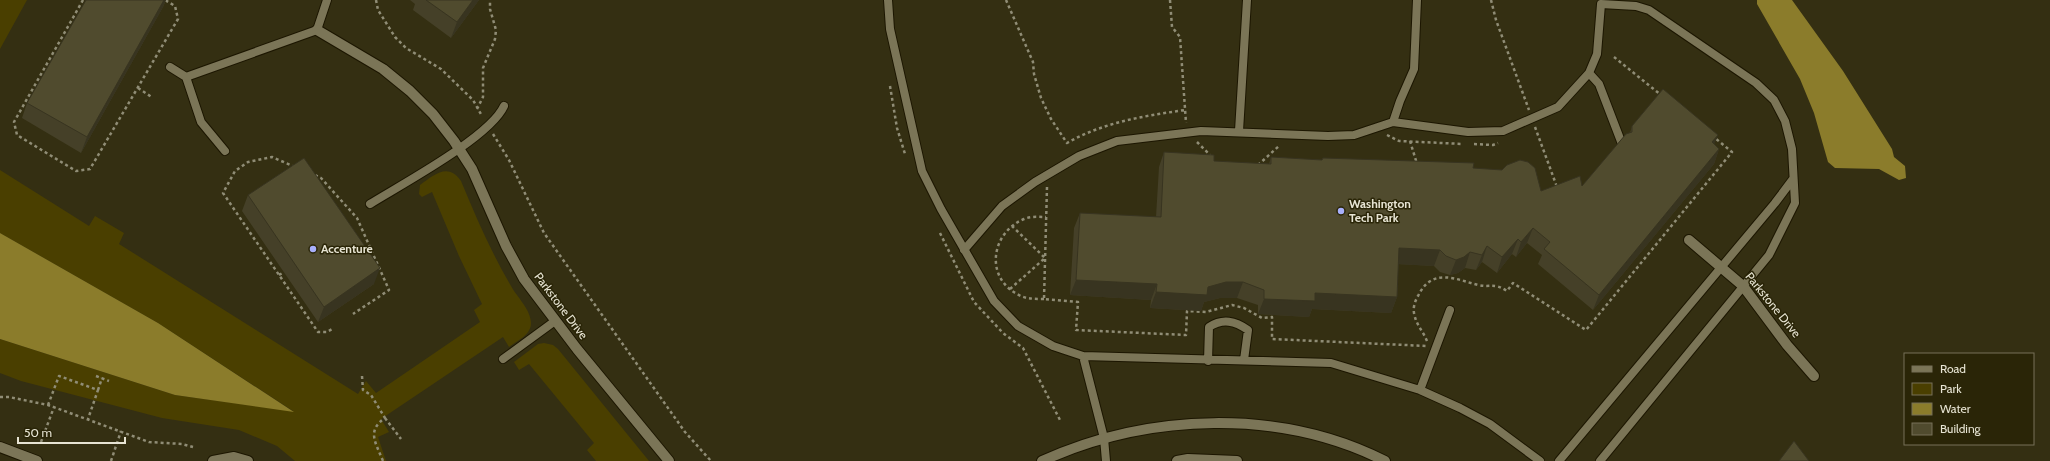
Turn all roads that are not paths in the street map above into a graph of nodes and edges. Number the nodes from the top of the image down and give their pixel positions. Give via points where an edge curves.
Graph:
1 (327, 0) edge
2 (888, 0) edge
3 (1247, 0) edge
4 (1417, 0) edge
5 (1601, 2) edge
6 (316, 30) junction
7 (170, 67) dead end
8 (1589, 74) junction
9 (186, 77) junction
10 (504, 106) dead end
11 (1393, 122) junction
12 (1240, 132) junction
13 (1622, 144) edge
14 (459, 148) junction
15 (225, 151) dead end
16 (1792, 179) junction
17 (370, 204) dead end
18 (1689, 240) dead end
19 (964, 250) junction
20 (1721, 267) junction
21 (1743, 286) junction
22 (1450, 310) dead end
23 (555, 321) junction
24 (1083, 356) junction
25 (503, 360) dead end
26 (1244, 360) junction
27 (1208, 361) junction
28 (1814, 376) dead end
29 (1420, 390) junction
30 (1104, 438) junction
31 (0, 448) edge
32 (36, 461) edge
33 (213, 461) edge
34 (248, 461) edge
35 (669, 461) edge
36 (1042, 461) edge
37 (1106, 461) edge
38 (1176, 461) edge
39 (1237, 461) edge
40 (1385, 461) edge
41 (1540, 461) edge
42 (1559, 461) edge
43 (1600, 461) edge

1 - 6 lane
2 - 19 lane via 890,29 922,170
3 - 12 lane
4 - 11 lane via 1414,69
5 - 8 lane via 1597,54
5 - 16 lane via 1649,10 1756,83 1774,100 1785,121 1792,149
6 - 9 lane
6 - 14 street, Parkstone Drive via 383,69 410,91 433,114
7 - 9 lane
8 - 11 lane via 1558,107 1503,130 1468,132
8 - 13 lane via 1599,84
9 - 15 lane via 201,122
10 - 14 lane via 488,126
11 - 12 lane via 1354,135
12 - 19 lane via 1186,132 1117,141 1079,156 1035,182 1002,206
14 - 17 lane
14 - 23 street, Parkstone Drive via 472,169 506,246 524,279
16 - 20 lane
16 - 21 lane via 1795,203 1792,210 1769,255
18 - 20 street, Parkstone Drive
19 - 24 lane via 994,301 1018,326 1053,346
20 - 21 street, Parkstone Drive
20 - 42 lane
21 - 28 street, Parkstone Drive
21 - 43 lane
22 - 29 lane
23 - 25 lane
23 - 35 street, Parkstone Drive
24 - 27 lane
24 - 30 lane
26 - 27 lane
26 - 27 lane via 1248,330 1241,325 1220,321 1209,327
26 - 29 lane via 1331,363
29 - 41 lane via 1490,424
30 - 36 street
30 - 37 lane
30 - 40 street via 1160,427 1204,423 1249,425 1292,430 1325,438
31 - 32 street
33 - 34 street via 234,457
38 - 39 street

